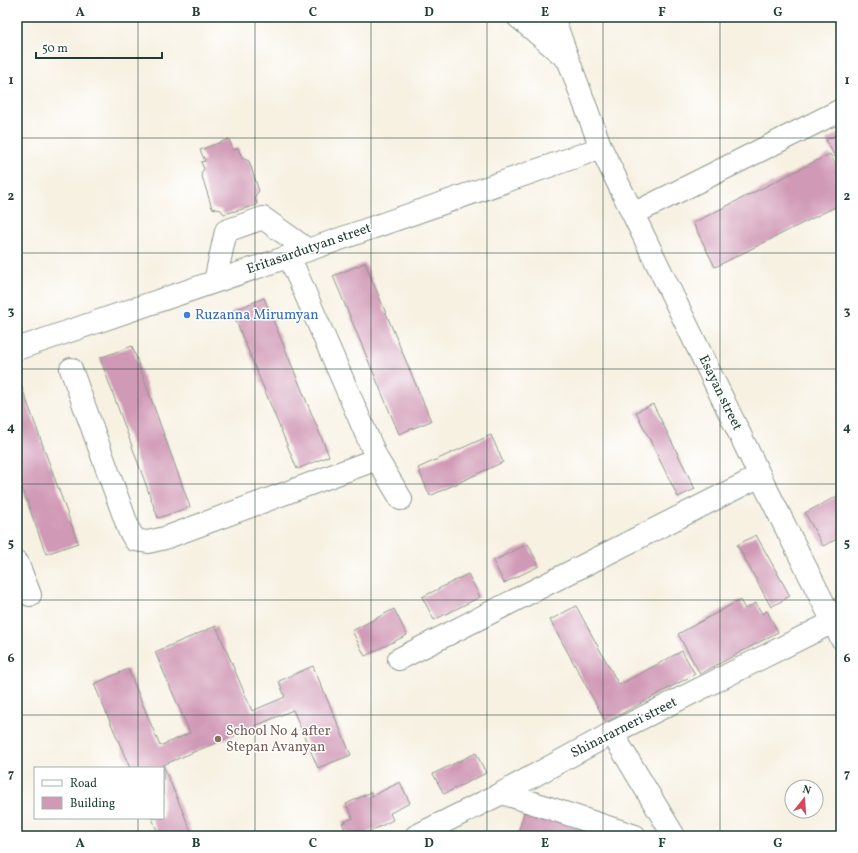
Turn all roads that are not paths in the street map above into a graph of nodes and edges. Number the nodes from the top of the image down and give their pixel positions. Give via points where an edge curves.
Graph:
1 (518, 17) edge
2 (553, 17) edge
3 (568, 60) junction
4 (841, 110) edge
5 (601, 148) junction
6 (633, 214) junction
7 (298, 253) junction
8 (215, 281) junction
9 (17, 348) edge
10 (71, 369) dead end
11 (377, 459) junction
12 (760, 476) junction
13 (401, 499) dead end
14 (17, 562) edge
15 (30, 595) dead end
16 (837, 630) edge
17 (399, 659) dead end
18 (612, 733) junction
19 (502, 793) junction
20 (416, 836) edge
21 (635, 836) edge
22 (674, 836) edge

1 - 3 street
2 - 3 street, Esayan street
3 - 5 street, Esayan street
4 - 6 street
5 - 6 street, Esayan street
5 - 7 street, Eritasardutyan street
6 - 12 street, Esayan street
7 - 8 street, Eritasardutyan street
7 - 8 street via 263,218 226,231
7 - 11 street
8 - 9 street, Eritasardutyan street
10 - 11 street via 129,530 136,540 148,542 165,538
11 - 13 street
12 - 16 street, Esayan street
12 - 17 street
14 - 15 street
16 - 18 street, Shinararneri street
18 - 19 street, Shinararneri street
18 - 22 street
19 - 20 street, Shinararneri street
19 - 21 street

